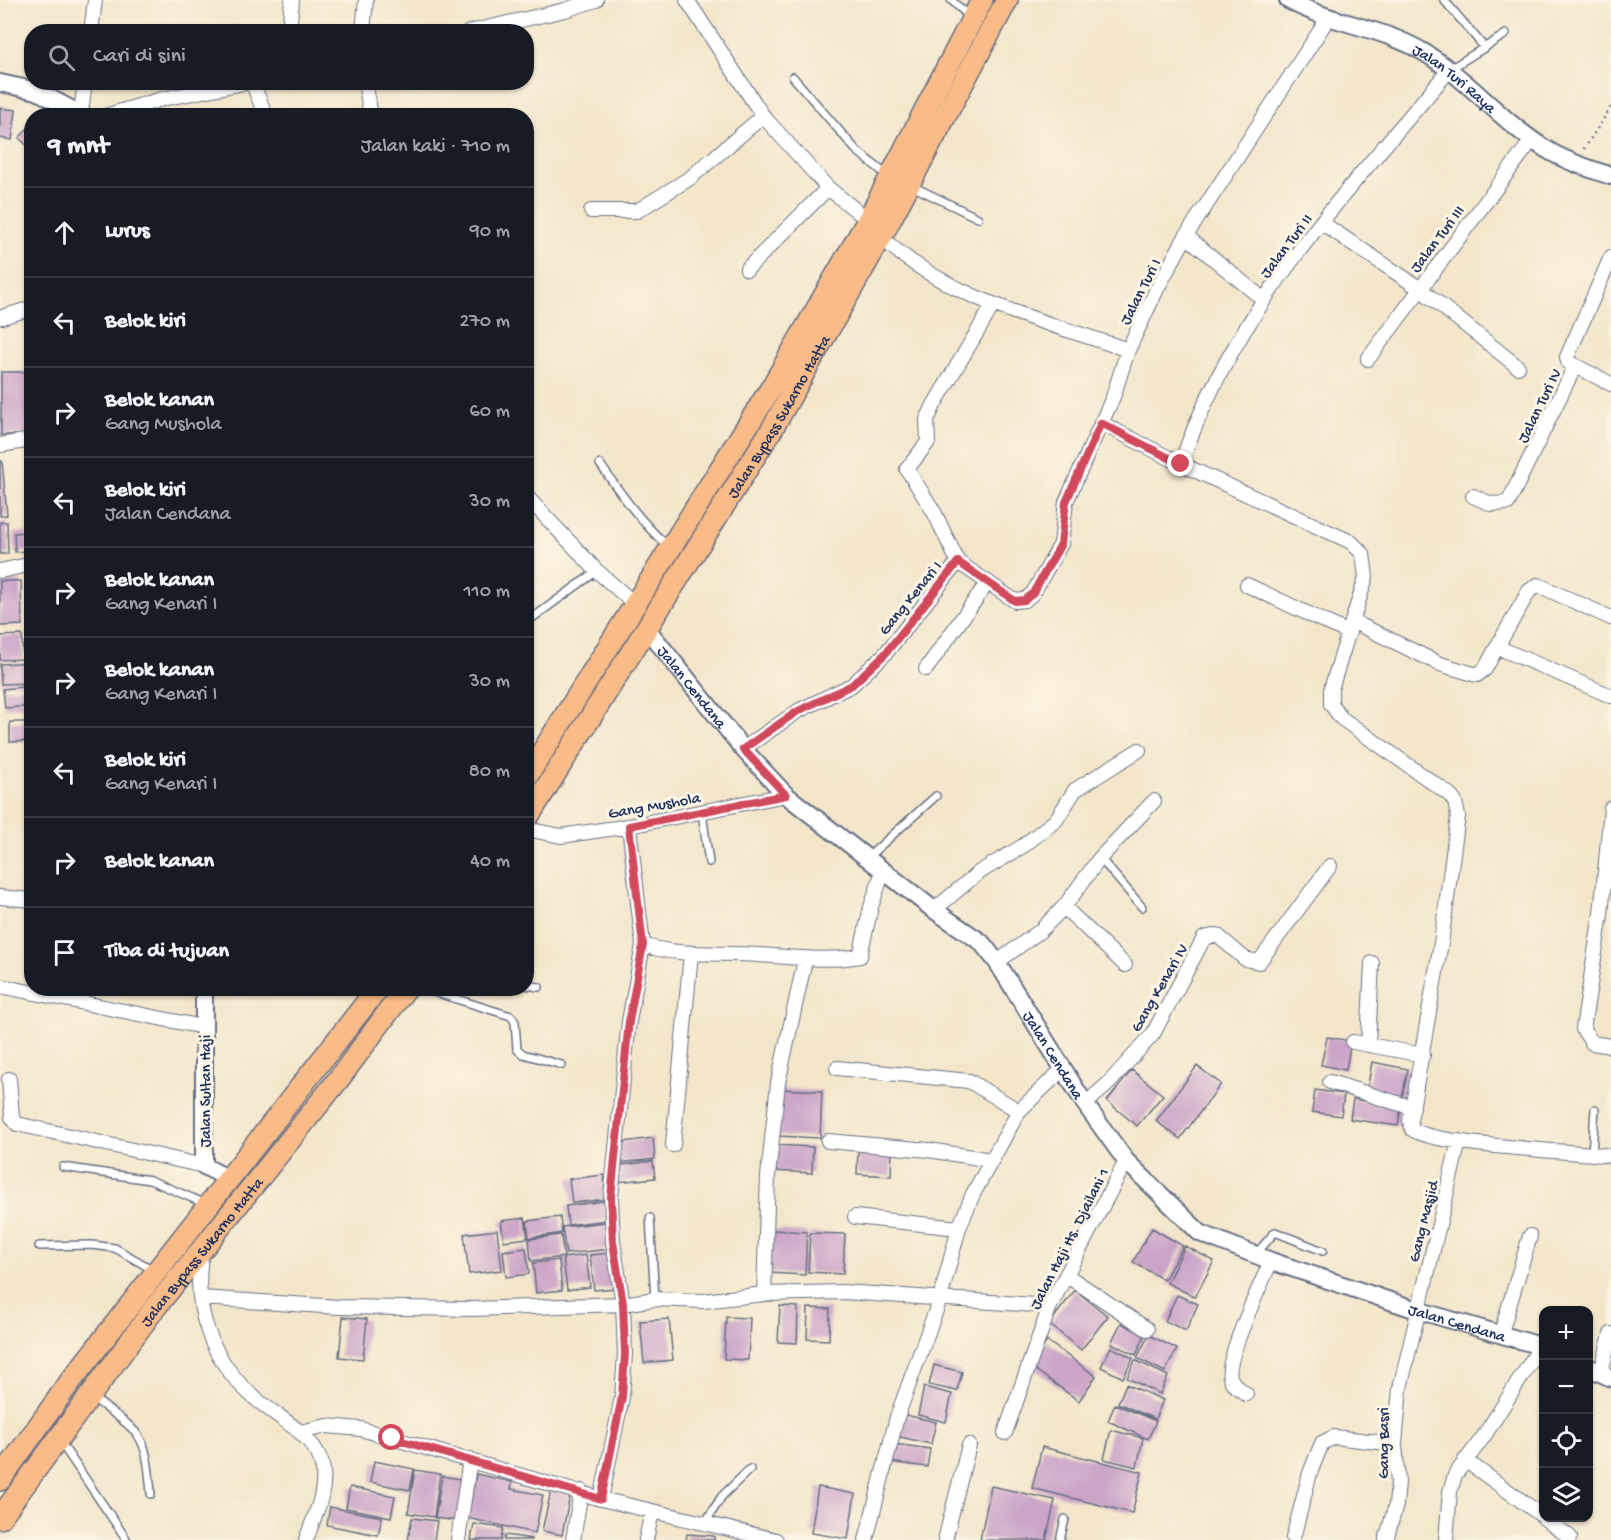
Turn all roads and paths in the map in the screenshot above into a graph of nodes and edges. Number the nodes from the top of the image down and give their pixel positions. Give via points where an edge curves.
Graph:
1 (95, 0) edge
2 (292, 0) edge
3 (366, 0) edge
4 (596, 0) edge
5 (687, 0) edge
6 (951, 0) edge
7 (982, 0) edge
8 (1007, 0) edge
9 (1288, 0) edge
10 (1444, 0) edge
11 (1329, 17) junction
12 (972, 19) junction
13 (92, 24) edge
14 (290, 24) edge
15 (364, 24) edge
16 (504, 24) edge
17 (1506, 34) dead end
18 (1485, 48) junction
19 (1449, 69) junction
20 (794, 77) dead end
21 (0, 83) edge
22 (24, 88) edge
23 (32, 90) edge
24 (84, 90) edge
25 (209, 90) edge
26 (254, 90) edge
27 (366, 90) edge
28 (1611, 106) edge
29 (70, 108) edge
30 (83, 108) edge
31 (132, 108) edge
32 (262, 108) edge
33 (370, 108) edge
34 (763, 116) junction
35 (1532, 140) junction
36 (1575, 164) junction
37 (1611, 176) edge
38 (900, 182) junction
39 (828, 188) junction
40 (591, 211) dead end
41 (978, 218) dead end
42 (868, 220) junction
43 (1322, 223) junction
44 (1186, 236) junction
45 (881, 237) junction
46 (1611, 259) edge
47 (747, 269) dead end
48 (1419, 288) junction
49 (1264, 300) junction
50 (993, 304) junction
51 (24, 310) edge
52 (2, 317) dead end
53 (1128, 350) junction
54 (1368, 359) dead end
55 (1575, 366) junction
56 (1518, 367) dead end
57 (1611, 384) edge
58 (1101, 423) junction
59 (24, 441) edge
60 (0, 445) edge
61 (600, 464) dead end
62 (1181, 464) junction
63 (1473, 496) dead end
64 (534, 504) edge
65 (672, 549) junction
66 (958, 562) junction
67 (24, 566) edge
68 (0, 571) edge
69 (597, 571) junction
70 (988, 582) junction
71 (1247, 585) dead end
72 (636, 605) junction
73 (534, 617) edge
74 (1611, 618) edge
75 (1350, 627) junction
76 (648, 630) junction
77 (1497, 647) junction
78 (926, 669) dead end
79 (1611, 696) edge
80 (743, 749) junction
81 (1139, 750) dead end
82 (534, 765) edge
83 (786, 795) junction
84 (936, 796) dead end
85 (1154, 801) dead end
86 (534, 808) edge
87 (1611, 808) edge
88 (702, 813) junction
89 (629, 826) junction
90 (534, 831) edge
91 (868, 857) junction
92 (1100, 858) junction
93 (709, 862) dead end
94 (1330, 866) dead end
95 (883, 872) junction
96 (0, 897) edge
97 (24, 899) edge
98 (1064, 907) junction
99 (1142, 907) dead end
100 (934, 910) junction
101 (1606, 915) edge
102 (643, 945) junction
103 (691, 952) junction
104 (805, 960) junction
105 (997, 962) junction
106 (1372, 963) dead end
107 (1125, 965) dead end
108 (0, 986) edge
109 (534, 986) edge
110 (539, 987) dead end
111 (24, 991) edge
112 (50, 996) edge
113 (204, 996) edge
114 (372, 996) edge
115 (400, 996) edge
116 (447, 996) edge
117 (203, 1027) junction
118 (1353, 1042) dead end
119 (1368, 1045) junction
120 (1611, 1046) edge
121 (1423, 1055) junction
122 (562, 1065) dead end
123 (837, 1068) dead end
124 (1064, 1068) junction
125 (9, 1079) dead end
126 (1330, 1082) dead end
127 (1085, 1104) junction
128 (1413, 1108) junction
129 (1595, 1109) dead end
130 (1019, 1111) junction
131 (828, 1141) dead end
132 (1459, 1141) junction
133 (673, 1145) dead end
134 (1592, 1153) junction
135 (1611, 1156) edge
136 (991, 1160) junction
137 (1126, 1161) junction
138 (204, 1166) junction
139 (63, 1167) dead end
140 (229, 1179) junction
141 (208, 1206) junction
142 (855, 1217) dead end
143 (650, 1218) dead end
144 (959, 1228) junction
145 (1530, 1236) dead end
146 (39, 1246) dead end
147 (202, 1251) junction
148 (1323, 1251) dead end
149 (1263, 1259) junction
150 (156, 1271) junction
151 (1066, 1275) junction
152 (764, 1294) junction
153 (200, 1298) junction
154 (655, 1299) junction
155 (940, 1299) junction
156 (623, 1304) junction
157 (1050, 1306) junction
158 (1417, 1310) junction
159 (1147, 1329) dead end
160 (1501, 1333) junction
161 (1611, 1334) edge
162 (1539, 1345) edge
163 (1539, 1351) edge
164 (1600, 1373) edge
165 (89, 1394) junction
166 (1246, 1394) dead end
167 (300, 1432) junction
168 (1005, 1433) dead end
169 (57, 1438) junction
170 (1395, 1444) junction
171 (969, 1445) dead end
172 (471, 1459) junction
173 (1465, 1460) junction
174 (750, 1469) dead end
175 (0, 1480) edge
176 (581, 1491) junction
177 (151, 1494) dead end
178 (601, 1499) junction
179 (652, 1511) junction
180 (1539, 1513) edge
181 (0, 1518) edge
182 (1065, 1519) dead end
183 (1550, 1522) edge
184 (705, 1523) junction
185 (746, 1536) edge
186 (1570, 1537) dead end
187 (1293, 1538) dead end
188 (127, 1540) edge
189 (306, 1540) edge
190 (458, 1540) edge
191 (573, 1540) edge
192 (646, 1540) edge
193 (776, 1540) edge
194 (866, 1540) edge
195 (945, 1540) edge
196 (1060, 1540) edge
197 (1386, 1540) edge
198 (1446, 1540) edge

1 - 13 street
2 - 14 street
3 - 15 street
4 - 16 street
5 - 34 street
6 - 12 lane
7 - 12 highway, Jalan Bypass Sukarno Hatta
8 - 38 highway, Jalan Bypass Sukarno Hatta
9 - 11 street, Jalan Turi Raya
10 - 18 lane
11 - 19 street, Jalan Turi Raya via 1406,43
11 - 44 street, Jalan Turi I
12 - 38 highway, Jalan Bypass Sukarno Hatta
17 - 18 lane
18 - 19 lane
19 - 35 street, Jalan Turi Raya
19 - 43 street, Jalan Turi II
20 - 38 lane via 856,150
21 - 22 street
23 - 29 street
24 - 30 street
25 - 31 street
26 - 32 street
27 - 33 street
28 - 36 path
34 - 39 street
34 - 40 street via 690,178 637,212
35 - 36 street, Jalan Turi Raya
35 - 48 street, Jalan Turi III
36 - 37 street, Jalan Turi Raya
38 - 41 lane
38 - 42 highway, Jalan Bypass Sukarno Hatta
38 - 45 highway, Jalan Bypass Sukarno Hatta
39 - 42 street
39 - 47 street
42 - 65 highway, Jalan Bypass Sukarno Hatta via 774,385
43 - 48 street
43 - 49 street, Jalan Turi II
44 - 49 street
44 - 53 street, Jalan Turi I
45 - 50 street, Jalan Turi I via 931,277
45 - 76 highway, Jalan Bypass Sukarno Hatta via 772,429
46 - 55 street, Jalan Turi IV via 1567,357
48 - 54 street, Jalan Turi III
48 - 56 street
49 - 62 street, Jalan Turi II via 1207,397
50 - 53 street, Jalan Turi I
50 - 66 street via 934,405 927,420 927,445 907,469
51 - 52 street
53 - 58 street, Gang Kenari I
55 - 57 street
55 - 63 street, Jalan Turi IV via 1508,503 1491,504
58 - 62 street
58 - 70 street, Gang Kenari I via 1066,502 1061,544 1033,593 1025,600 1015,601
59 - 60 street
61 - 65 lane via 648,529
62 - 75 street via 1356,545 1363,554 1366,577
64 - 69 street
65 - 72 highway, Jalan Bypass Sukarno Hatta
66 - 70 street, Gang Kenari I
66 - 80 street, Gang Kenari I via 885,654 852,685 798,711
67 - 68 street
69 - 72 street
69 - 73 lane
70 - 78 street
71 - 75 street
72 - 82 highway, Jalan Bypass Sukarno Hatta
74 - 77 street via 1538,585 1529,591
75 - 77 street via 1477,675 1485,669
75 - 121 street via 1330,689 1334,711 1449,794 1457,809
76 - 80 street, Jalan Cendana
76 - 86 highway, Jalan Bypass Sukarno Hatta
77 - 79 street
80 - 83 street, Jalan Cendana
81 - 100 street via 1075,790 1056,820 978,873
83 - 88 street, Gang Mushola
83 - 91 street, Jalan Cendana
84 - 91 lane
85 - 92 street
87 - 101 street
88 - 89 street, Gang Mushola
88 - 93 lane
89 - 90 street, Gang Mushola via 561,836
89 - 102 street
91 - 95 street, Jalan Cendana
92 - 98 street
92 - 99 lane
94 - 127 street, Gang Kenari IV via 1259,962 1245,959 1216,935 1204,938 1153,1034
95 - 100 street, Jalan Cendana
95 - 104 street via 871,907 862,955
96 - 97 street
98 - 105 street via 1040,931
98 - 107 street
100 - 105 street, Jalan Cendana via 981,942
101 - 120 street via 1584,1029 1592,1042
102 - 103 street via 665,952
102 - 156 street via 629,1021 611,1197 613,1242
103 - 104 street
103 - 133 street
104 - 152 street via 776,1095 768,1176
105 - 124 street, Jalan Cendana
106 - 119 street
108 - 111 street
109 - 110 lane
112 - 117 street
113 - 117 street, Jalan Sultan Haji
114 - 140 highway, Jalan Bypass Sukarno Hatta
115 - 147 highway, Jalan Bypass Sukarno Hatta
116 - 122 lane via 511,1016 517,1050
117 - 138 street, Jalan Sultan Haji
118 - 119 street
119 - 121 street
121 - 128 street
123 - 130 street via 963,1079 980,1085
124 - 127 street, Jalan Cendana
124 - 130 street
125 - 138 street via 12,1117 17,1124
126 - 128 street
127 - 137 street, Jalan Cendana
128 - 132 street via 1410,1121 1414,1131
129 - 134 lane
130 - 136 street
131 - 136 street
132 - 134 street
132 - 158 street, Gang Masjid
134 - 135 street
136 - 144 street
137 - 149 street, Jalan Cendana via 1200,1233
137 - 151 street, Jalan Haji Hs. Djailani 1
138 - 140 street, Jalan Sultan Haji
139 - 141 lane via 150,1180
140 - 141 highway, Jalan Bypass Sukarno Hatta
141 - 150 highway, Jalan Bypass Sukarno Hatta
142 - 144 street
143 - 154 lane
144 - 155 street
145 - 160 street
146 - 150 lane via 115,1248
147 - 153 street via 198,1270
147 - 165 highway, Jalan Bypass Sukarno Hatta
148 - 149 lane via 1275,1232
149 - 158 street, Jalan Cendana
149 - 166 street via 1229,1370 1232,1382
150 - 175 highway, Jalan Bypass Sukarno Hatta
151 - 157 street, Jalan Haji Hs. Djailani 1
151 - 159 street
152 - 154 street via 703,1301
152 - 155 street via 844,1292
153 - 156 street via 339,1307 460,1309
153 - 167 street via 211,1342 232,1378
154 - 156 street
155 - 157 street
155 - 194 street via 897,1417
156 - 178 street via 622,1397
157 - 168 street, Jalan Haji Hs. Djailani 1
158 - 160 street, Jalan Cendana
158 - 170 street, Gang Basri via 1400,1388
160 - 162 street, Jalan Cendana
161 - 164 street
163 - 173 street
165 - 169 highway, Jalan Bypass Sukarno Hatta
165 - 177 lane via 137,1431 148,1454
167 - 172 street via 346,1426
167 - 189 street via 322,1464 324,1487
169 - 181 highway, Jalan Bypass Sukarno Hatta
169 - 188 lane
170 - 187 street via 1334,1437 1322,1443
170 - 197 street, Gang Basri via 1396,1505
171 - 195 street
172 - 176 street
172 - 190 street
173 - 180 street
173 - 198 street via 1452,1483
174 - 184 lane via 722,1496
176 - 178 street
176 - 191 street
178 - 179 street
179 - 184 street
179 - 192 street
182 - 196 lane
183 - 186 street
184 - 185 street
185 - 193 street

